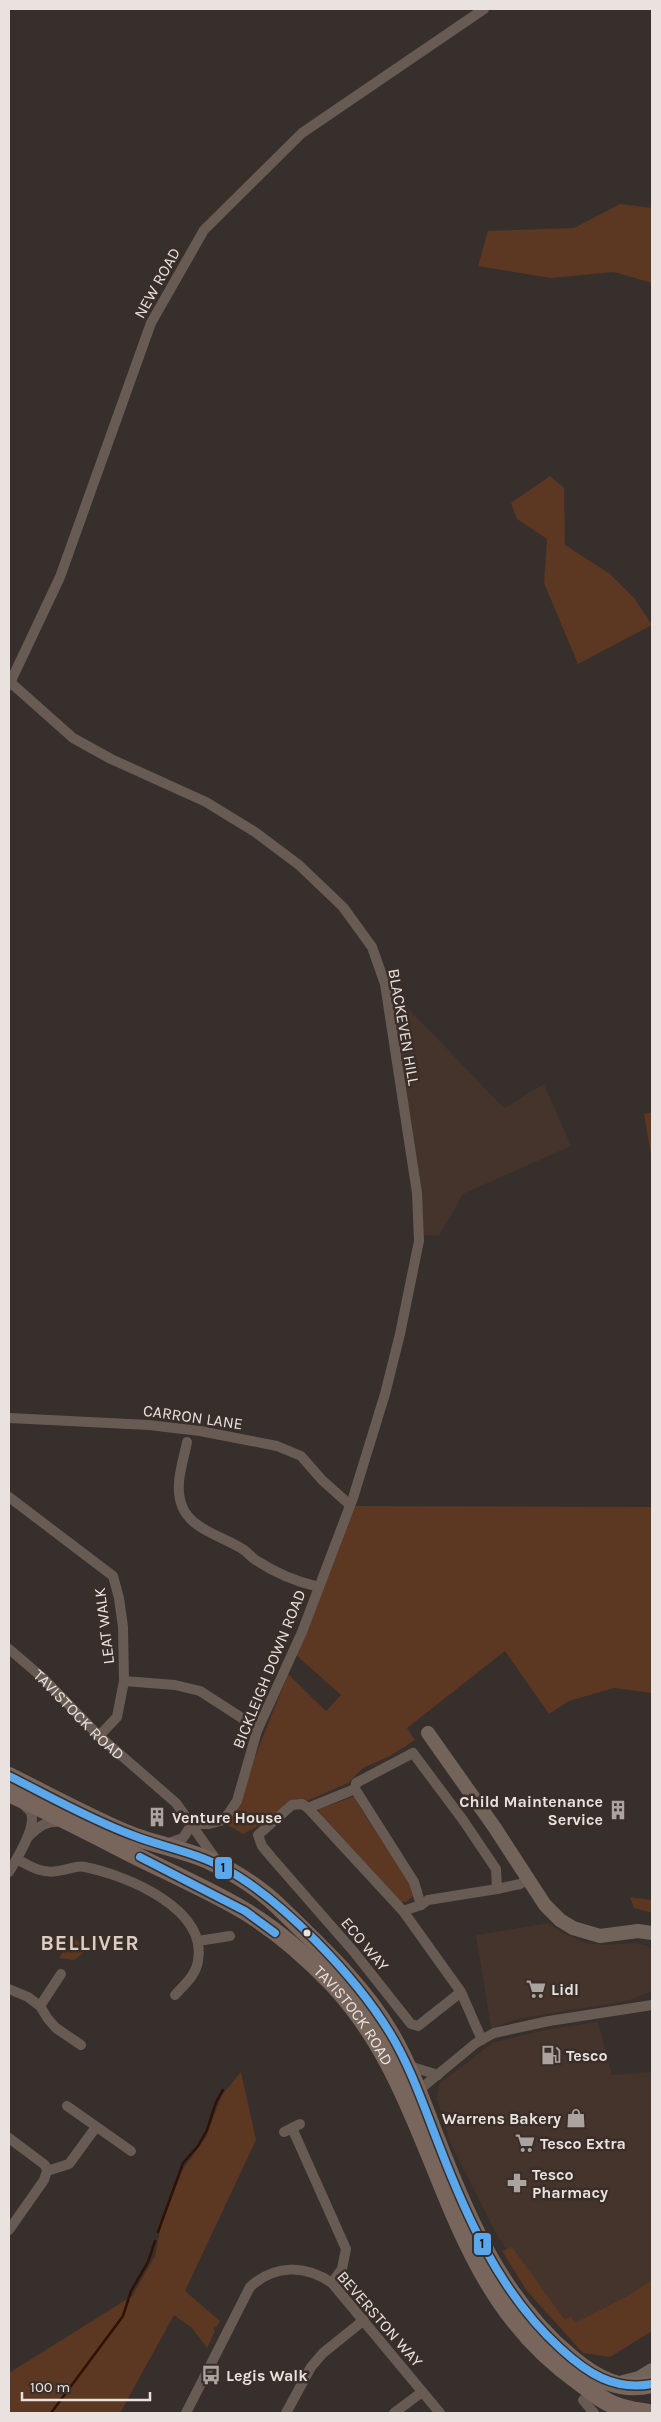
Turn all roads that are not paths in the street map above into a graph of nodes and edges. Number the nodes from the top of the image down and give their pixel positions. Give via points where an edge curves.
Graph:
1 (484, 9) edge
2 (10, 683) edge
3 (9, 1418) edge
4 (186, 1442) dead end
5 (9, 1497) edge
6 (351, 1502) junction
7 (319, 1587) junction
8 (9, 1649) edge
9 (124, 1681) junction
10 (245, 1720) dead end
11 (428, 1733) dead end
12 (99, 1736) junction
13 (9, 1776) edge
14 (355, 1789) junction
15 (9, 1793) edge
16 (305, 1806) junction
17 (192, 1824) junction
18 (84, 1828) junction
19 (28, 1837) junction
20 (160, 1846) junction
21 (17, 1859) junction
22 (226, 1870) junction
23 (9, 1872) edge
24 (528, 1879) junction
25 (497, 1889) junction
26 (421, 1905) junction
27 (403, 1910) junction
28 (652, 1933) edge
29 (230, 1936) dead end
30 (198, 1941) junction
31 (61, 1974) dead end
32 (9, 1989) edge
33 (461, 1992) junction
34 (175, 1995) dead end
35 (650, 2004) edge
36 (40, 2006) junction
37 (482, 2040) junction
38 (81, 2045) dead end
39 (406, 2065) junction
40 (438, 2075) junction
41 (414, 2094) junction
42 (67, 2106) dead end
43 (96, 2127) junction
44 (292, 2128) dead end
45 (9, 2138) edge
46 (131, 2152) dead end
47 (47, 2171) junction
48 (9, 2230) edge
49 (332, 2283) junction
50 (364, 2320) junction
51 (652, 2370) edge
52 (610, 2383) junction
53 (652, 2384) edge
54 (422, 2392) junction
55 (583, 2400) dead end
56 (615, 2409) edge
57 (186, 2413) edge
58 (286, 2413) edge
59 (394, 2413) edge
60 (440, 2413) edge
61 (594, 2413) edge
62 (649, 2413) edge

1 - 2 street, NEW ROAD via 302,133 204,230 151,323 60,577
2 - 6 street, BLACKEVEN HILL via 73,738 111,760 206,802 255,832 299,865 343,907 372,946 388,1003 416,1193 418,1241 385,1394
3 - 6 street, CARRON LANE via 149,1425 277,1446 301,1456 322,1480
4 - 7 street via 178,1495 183,1509 194,1522 278,1573
5 - 9 street, LEAT WALK via 113,1576 123,1627
6 - 7 street, BICKLEIGH DOWN ROAD
7 - 17 street, BICKLEIGH DOWN ROAD via 257,1731 236,1801 224,1820
8 - 12 street, TAVISTOCK ROAD
9 - 10 street via 175,1685 200,1691
9 - 12 street, LEAT WALK via 117,1717
11 - 24 street
12 - 17 street, TAVISTOCK ROAD via 176,1803
13 - 20 highway, TAVISTOCK ROAD via 91,1817
14 - 16 street
14 - 25 street via 356,1784 413,1753 496,1869
14 - 26 street via 414,1882
15 - 18 highway, TAVISTOCK ROAD
15 - 19 street via 32,1814
16 - 27 street
16 - 33 street, ECO WAY via 292,1806 258,1835 262,1846 354,1952 411,2024 418,2026
17 - 20 street via 183,1838
17 - 22 street, TAVISTOCK ROAD via 213,1858
18 - 19 street via 52,1821 39,1826
18 - 41 highway, TAVISTOCK ROAD via 245,1911 304,1956 338,1990
19 - 21 street
20 - 22 highway, TAVISTOCK ROAD via 207,1860
21 - 23 street
21 - 30 street via 45,1873 82,1866 136,1885 169,1902
22 - 39 highway, TAVISTOCK ROAD via 275,1904 359,1990 380,2016
24 - 25 street
24 - 28 street via 545,1905 573,1928 600,1936 638,1931
25 - 26 street via 428,1900
26 - 27 street
27 - 33 street
29 - 30 street
30 - 34 street via 194,1973
31 - 36 street
32 - 36 street
33 - 37 street
35 - 37 street via 523,2026 494,2033
36 - 38 street via 56,2028
37 - 40 street
39 - 40 street
39 - 41 highway, TAVISTOCK ROAD
40 - 41 street
41 - 52 highway, TAVISTOCK ROAD via 464,2206 507,2288 553,2343 589,2373
41 - 56 highway, TAVISTOCK ROAD via 455,2218 493,2293 514,2322 545,2355
42 - 43 street
43 - 46 street
43 - 47 street via 69,2164
44 - 49 street via 346,2249 342,2269
45 - 47 street via 45,2165
47 - 48 street
49 - 50 street, BEVERSTON WAY
49 - 57 street, BEVERSTON WAY via 315,2273 297,2269 277,2270 257,2280 246,2294
50 - 54 street, BEVERSTON WAY
50 - 58 street via 310,2367
51 - 52 street via 639,2378
52 - 53 highway, TAVISTOCK ROAD via 630,2388
54 - 59 street
54 - 60 street, BEVERSTON WAY
55 - 61 street
56 - 62 highway, TAVISTOCK ROAD

